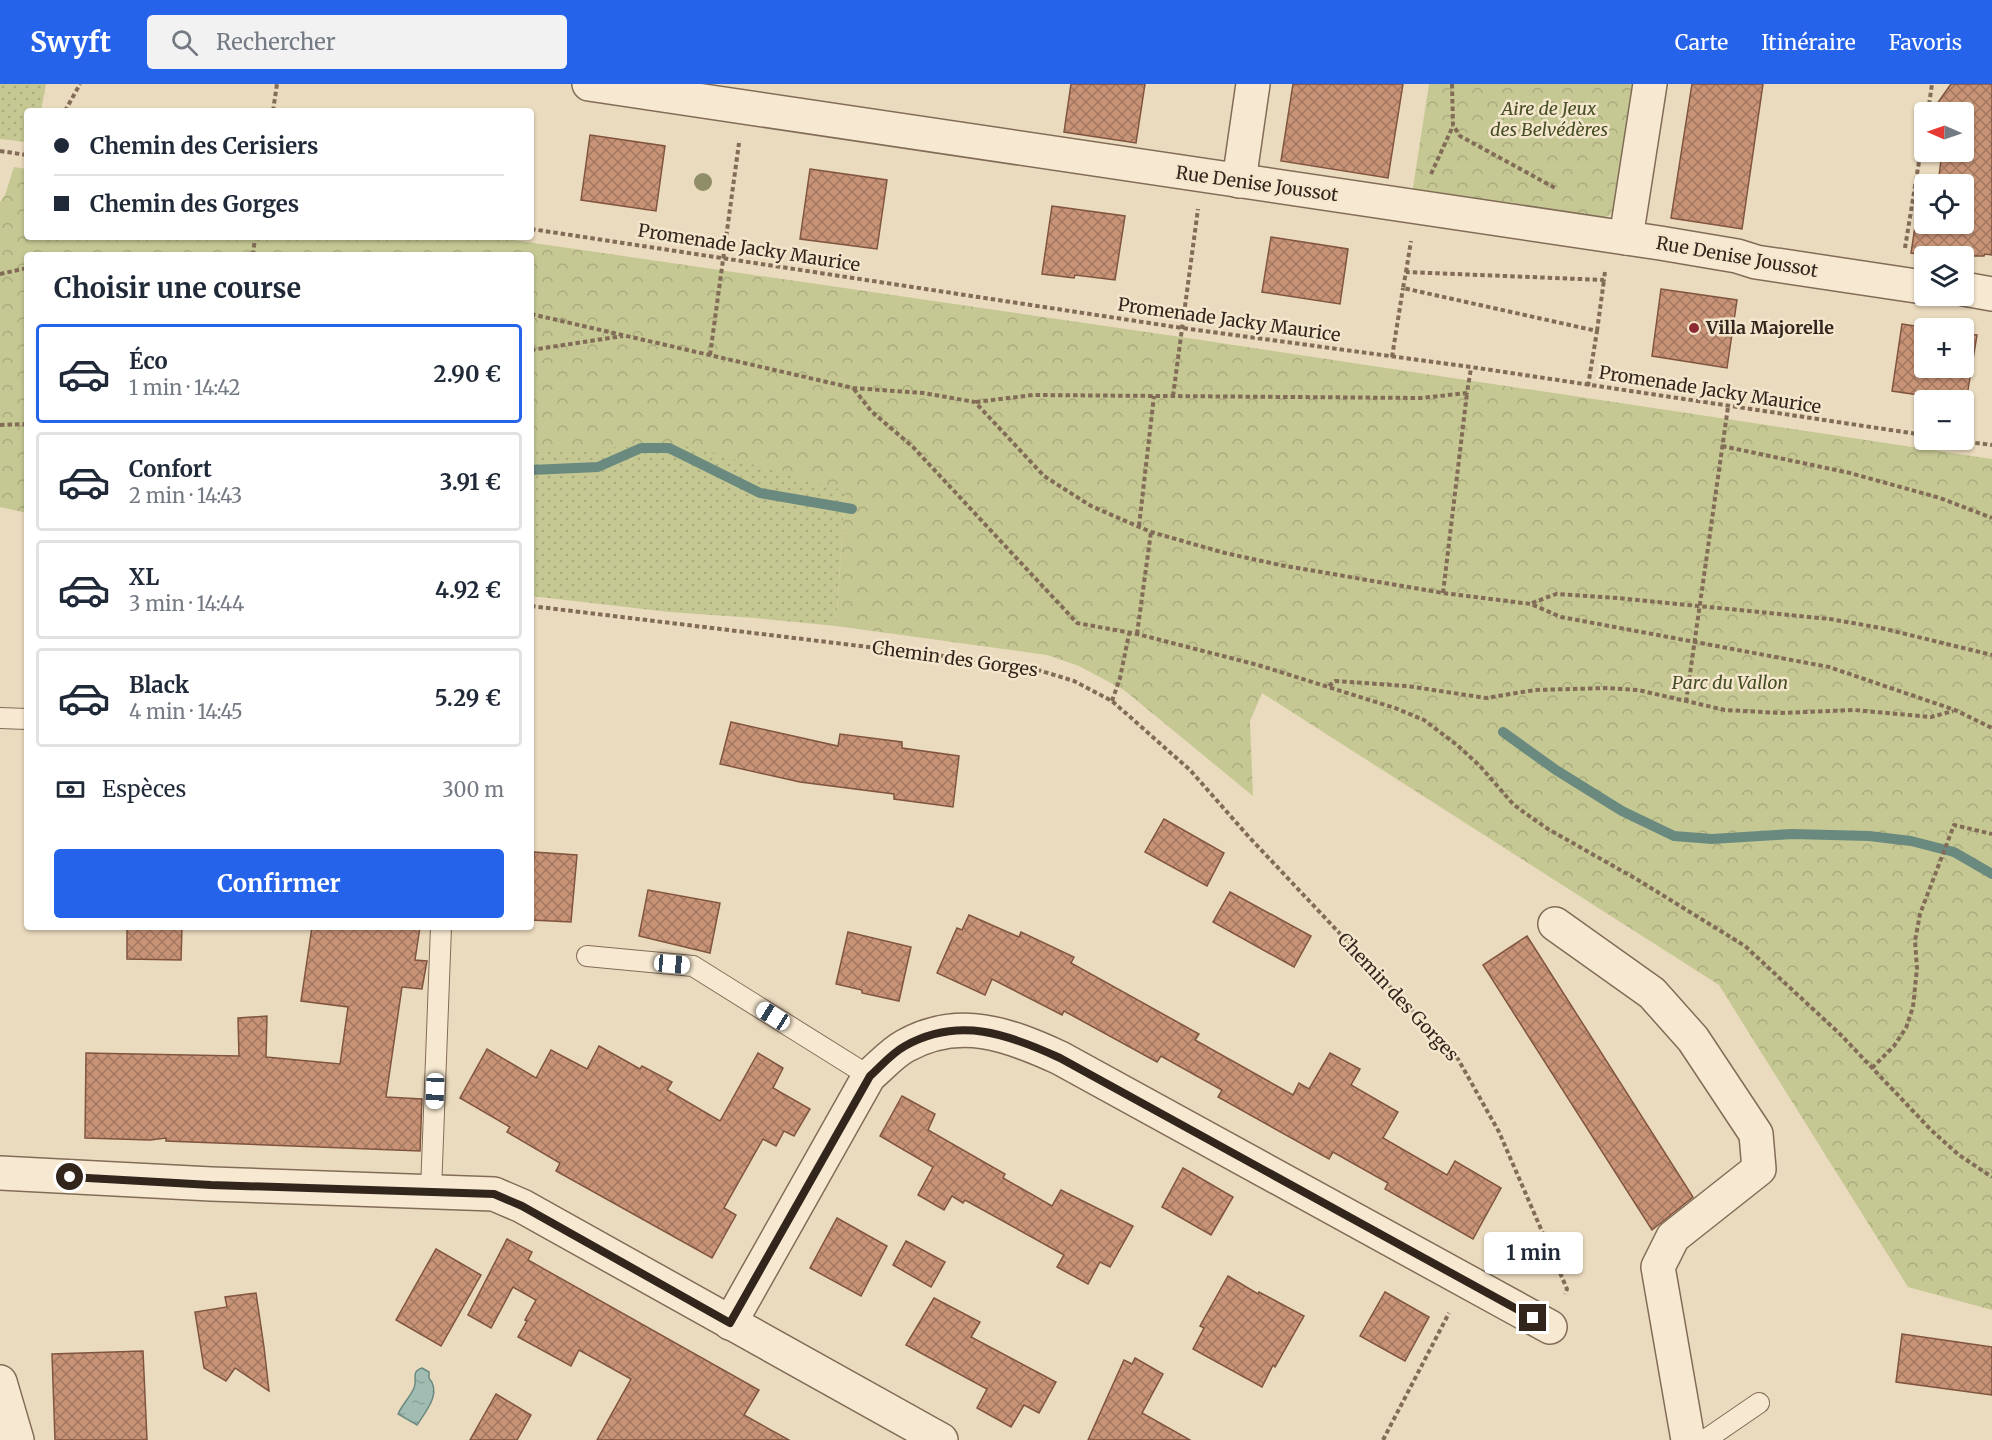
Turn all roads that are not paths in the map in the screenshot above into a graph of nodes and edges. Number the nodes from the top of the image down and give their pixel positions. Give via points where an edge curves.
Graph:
1 (589, 84) edge
2 (1253, 84) edge
3 (1650, 84) edge
4 (780, 98) edge
5 (1239, 181) junction
6 (1626, 238) junction
7 (1914, 286) edge
8 (1974, 291) edge
9 (1992, 294) edge
10 (0, 718) edge
11 (24, 719) edge
12 (1556, 924) dead end
13 (441, 930) edge
14 (587, 956) dead end
15 (870, 1076) junction
16 (0, 1173) edge
17 (431, 1191) junction
18 (730, 1323) junction
19 (1550, 1328) road end
20 (0, 1382) edge
21 (1759, 1403) dead end
22 (17, 1440) edge
23 (941, 1440) edge
24 (1688, 1440) edge
25 (1705, 1440) edge

1 - 4 street, Rue Denise Joussot
2 - 5 street
3 - 6 street
4 - 5 street, Rue Denise Joussot
5 - 6 street, Rue Denise Joussot
6 - 7 street, Rue Denise Joussot
8 - 9 street
10 - 11 lane
12 - 24 street via 1652,993 1693,1039 1756,1134 1759,1169 1673,1237 1658,1266
13 - 17 lane
14 - 15 lane via 693,966
15 - 18 street
15 - 19 street via 904,1046 938,1031 979,1030 1020,1040 1060,1058
16 - 17 street via 211,1185
17 - 18 street via 494,1194 522,1206
18 - 23 street
20 - 22 street
21 - 25 lane

